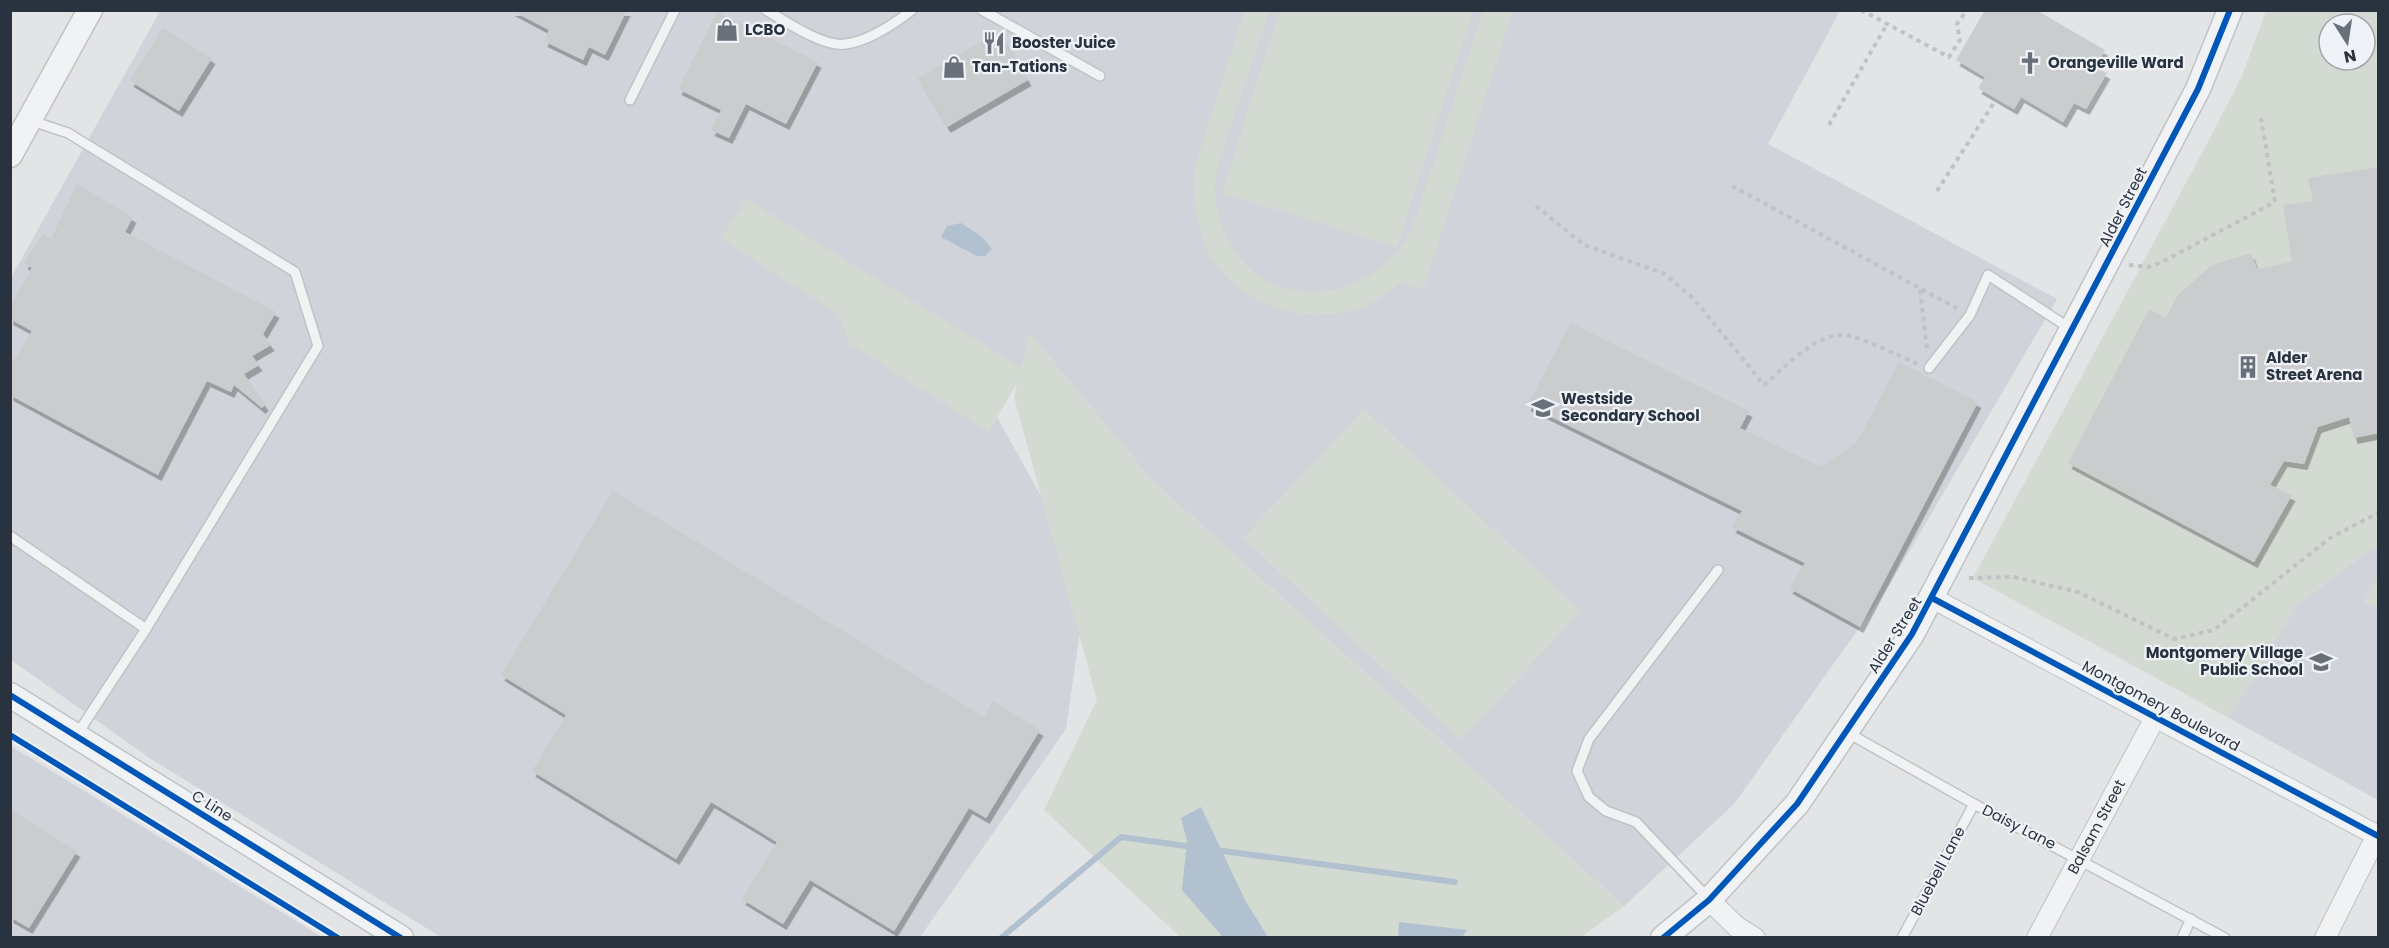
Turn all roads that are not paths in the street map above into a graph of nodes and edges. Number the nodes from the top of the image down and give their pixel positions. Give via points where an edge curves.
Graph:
1 (90, 10) edge
2 (675, 10) edge
3 (766, 10) edge
4 (912, 10) edge
5 (982, 10) edge
6 (2230, 10) edge
7 (1100, 76) dead end
8 (630, 100) dead end
9 (29, 120) junction
10 (10, 155) edge
11 (2073, 331) junction
12 (1929, 368) road end
13 (10, 536) edge
14 (1718, 570) dead end
15 (1932, 598) junction
16 (146, 629) junction
17 (10, 695) edge
18 (2156, 716) junction
19 (1846, 732) junction
20 (76, 736) junction
21 (1974, 804) junction
22 (2378, 836) edge
23 (2079, 858) junction
24 (1709, 900) junction
25 (2191, 920) junction
26 (401, 938) edge
27 (1663, 938) edge
28 (1755, 938) edge
29 (1902, 938) edge
30 (2037, 938) edge
31 (2181, 938) edge
32 (2225, 938) edge
33 (2325, 938) edge

1 - 9 street
2 - 8 lane
3 - 4 lane via 806,32 846,45 892,26
5 - 7 lane
6 - 11 street, Alder Street via 2198,89
9 - 10 street
9 - 16 lane via 68,134 295,272 318,346
11 - 12 lane via 1988,275 1970,315
11 - 15 street, Alder Street
13 - 16 lane
14 - 24 lane via 1589,739 1577,771 1589,797 1606,811 1636,822
15 - 18 street, Montgomery Boulevard
15 - 19 street, Alder Street
16 - 20 lane
17 - 20 street, C Line
18 - 22 street, Montgomery Boulevard
18 - 23 street, Balsam Street
19 - 21 lane, Daisy Lane
19 - 24 street, Alder Street via 1797,804
20 - 26 street, C Line
21 - 23 lane, Daisy Lane
21 - 29 lane, Bluebell Lane
22 - 33 street
23 - 25 lane, Daisy Lane
23 - 30 street, Balsam Street
24 - 27 street, Alder Street
24 - 28 street
25 - 31 lane
25 - 32 lane, Daisy Lane

